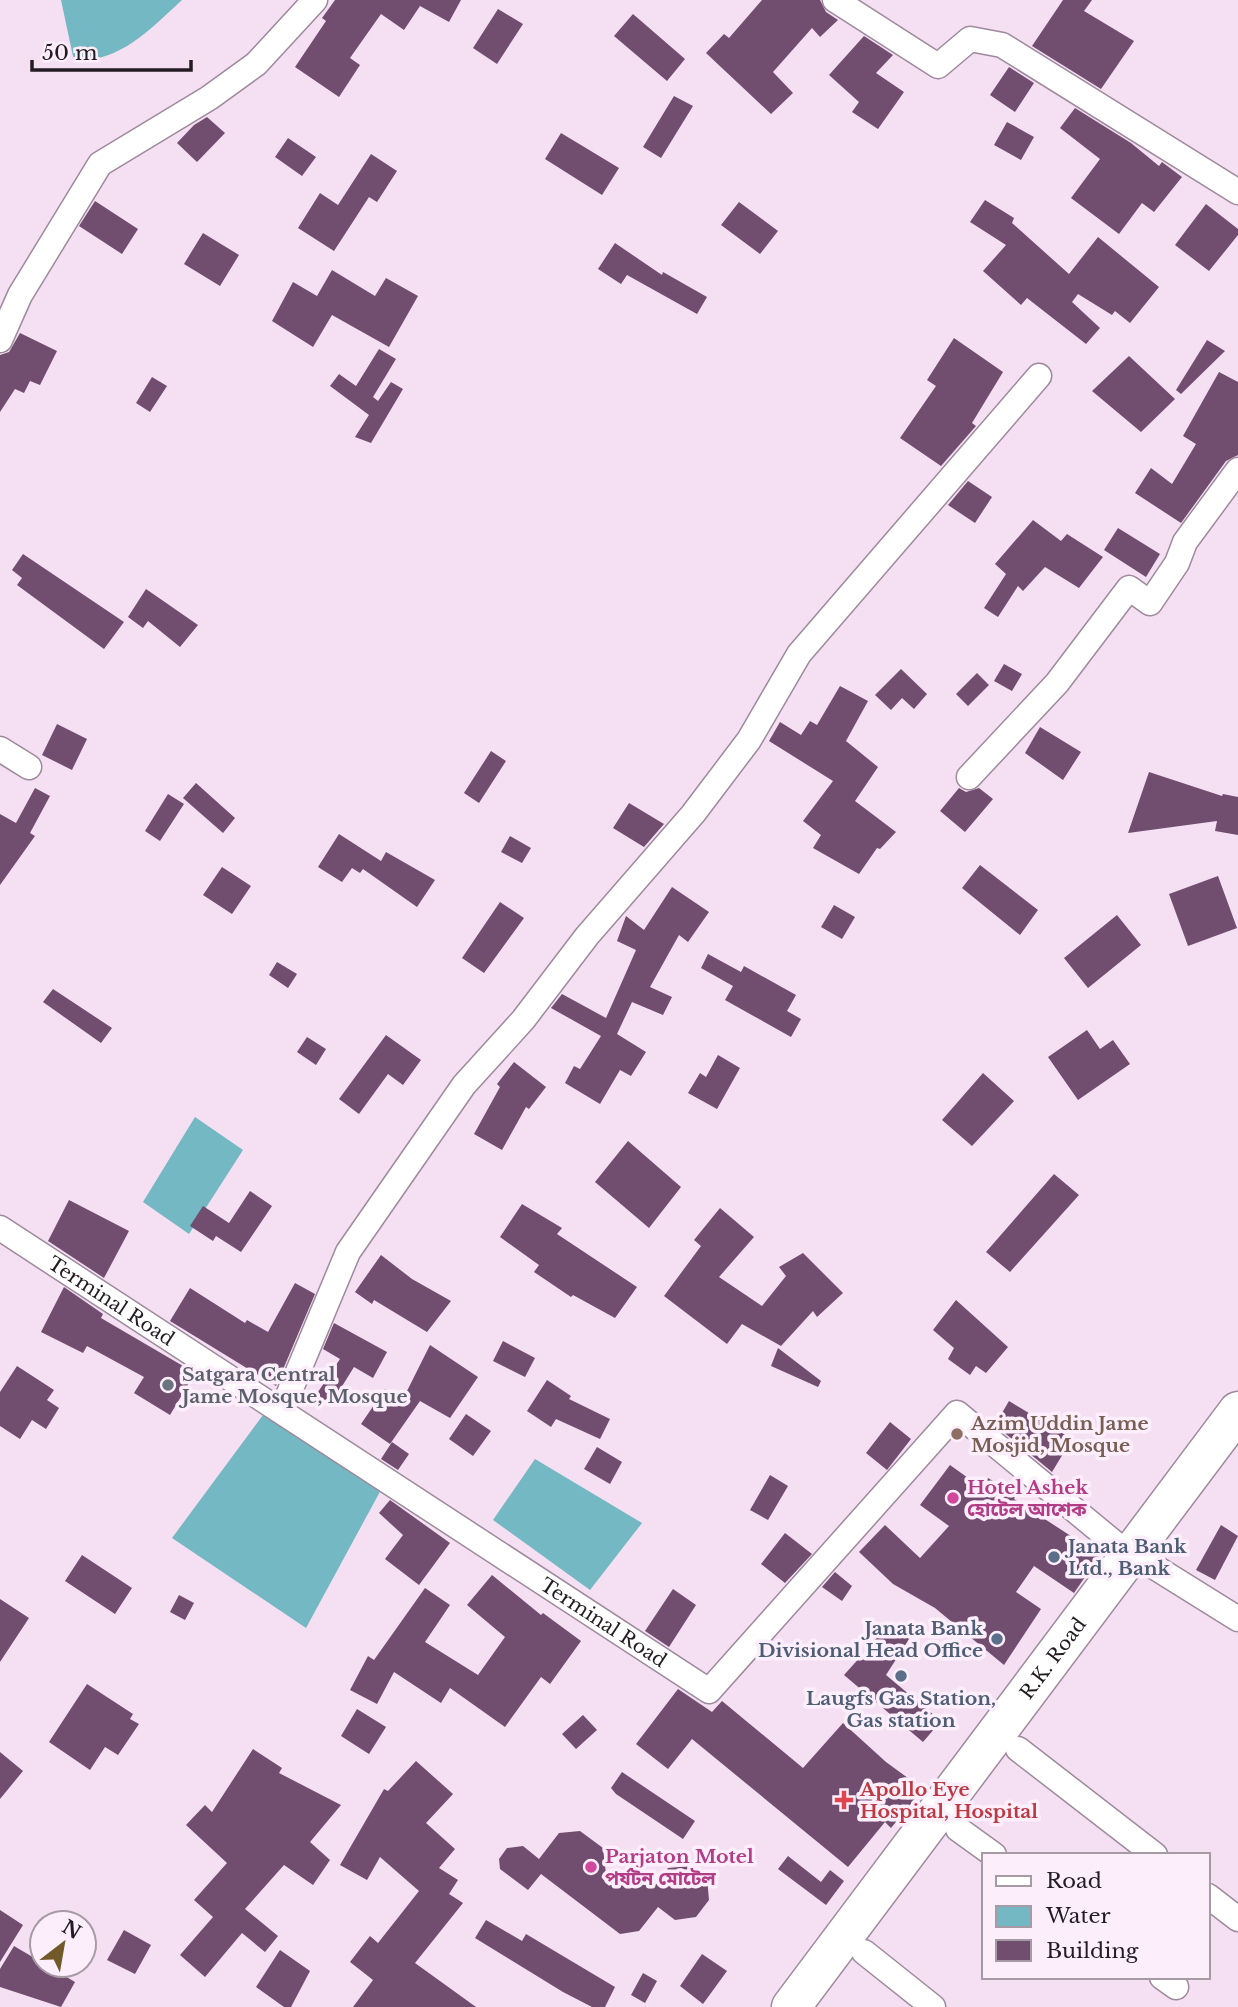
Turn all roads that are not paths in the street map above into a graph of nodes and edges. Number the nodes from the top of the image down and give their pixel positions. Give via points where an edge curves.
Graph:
1 (315, 0) edge
2 (835, 0) edge
3 (1238, 192) edge
4 (0, 340) edge
5 (1039, 376) dead end
6 (1238, 470) edge
7 (0, 749) edge
8 (29, 767) dead end
9 (969, 777) dead end
10 (0, 1228) edge
11 (282, 1410) junction
12 (1238, 1411) edge
13 (1238, 1454) edge
14 (1141, 1560) junction
15 (1238, 1619) edge
16 (1018, 1749) junction
17 (958, 1829) junction
18 (990, 1853) edge
19 (1151, 1853) edge
20 (1210, 1898) edge
21 (1238, 1919) edge
22 (864, 1952) junction
23 (791, 2007) edge
24 (824, 2007) edge
25 (933, 2007) edge

1 - 4 street via 256,64 209,98 100,163 20,295
2 - 3 street via 938,66 970,39 1002,45
5 - 11 street via 799,654 749,740 693,814 464,1085 348,1252
6 - 9 street via 1185,542 1177,563 1150,603 1129,588 1057,683
7 - 8 street
10 - 11 street, Terminal Road
11 - 14 street, Terminal Road via 709,1690 957,1413
12 - 14 highway, R.K. Road
13 - 14 highway, R.K. Road
14 - 15 street
14 - 16 highway, R.K. Road
14 - 23 highway, R.K. Road
16 - 17 highway, R.K. Road
16 - 19 street
17 - 18 street
17 - 22 highway, R.K. Road
20 - 21 street
22 - 24 highway, R.K. Road
22 - 25 street

